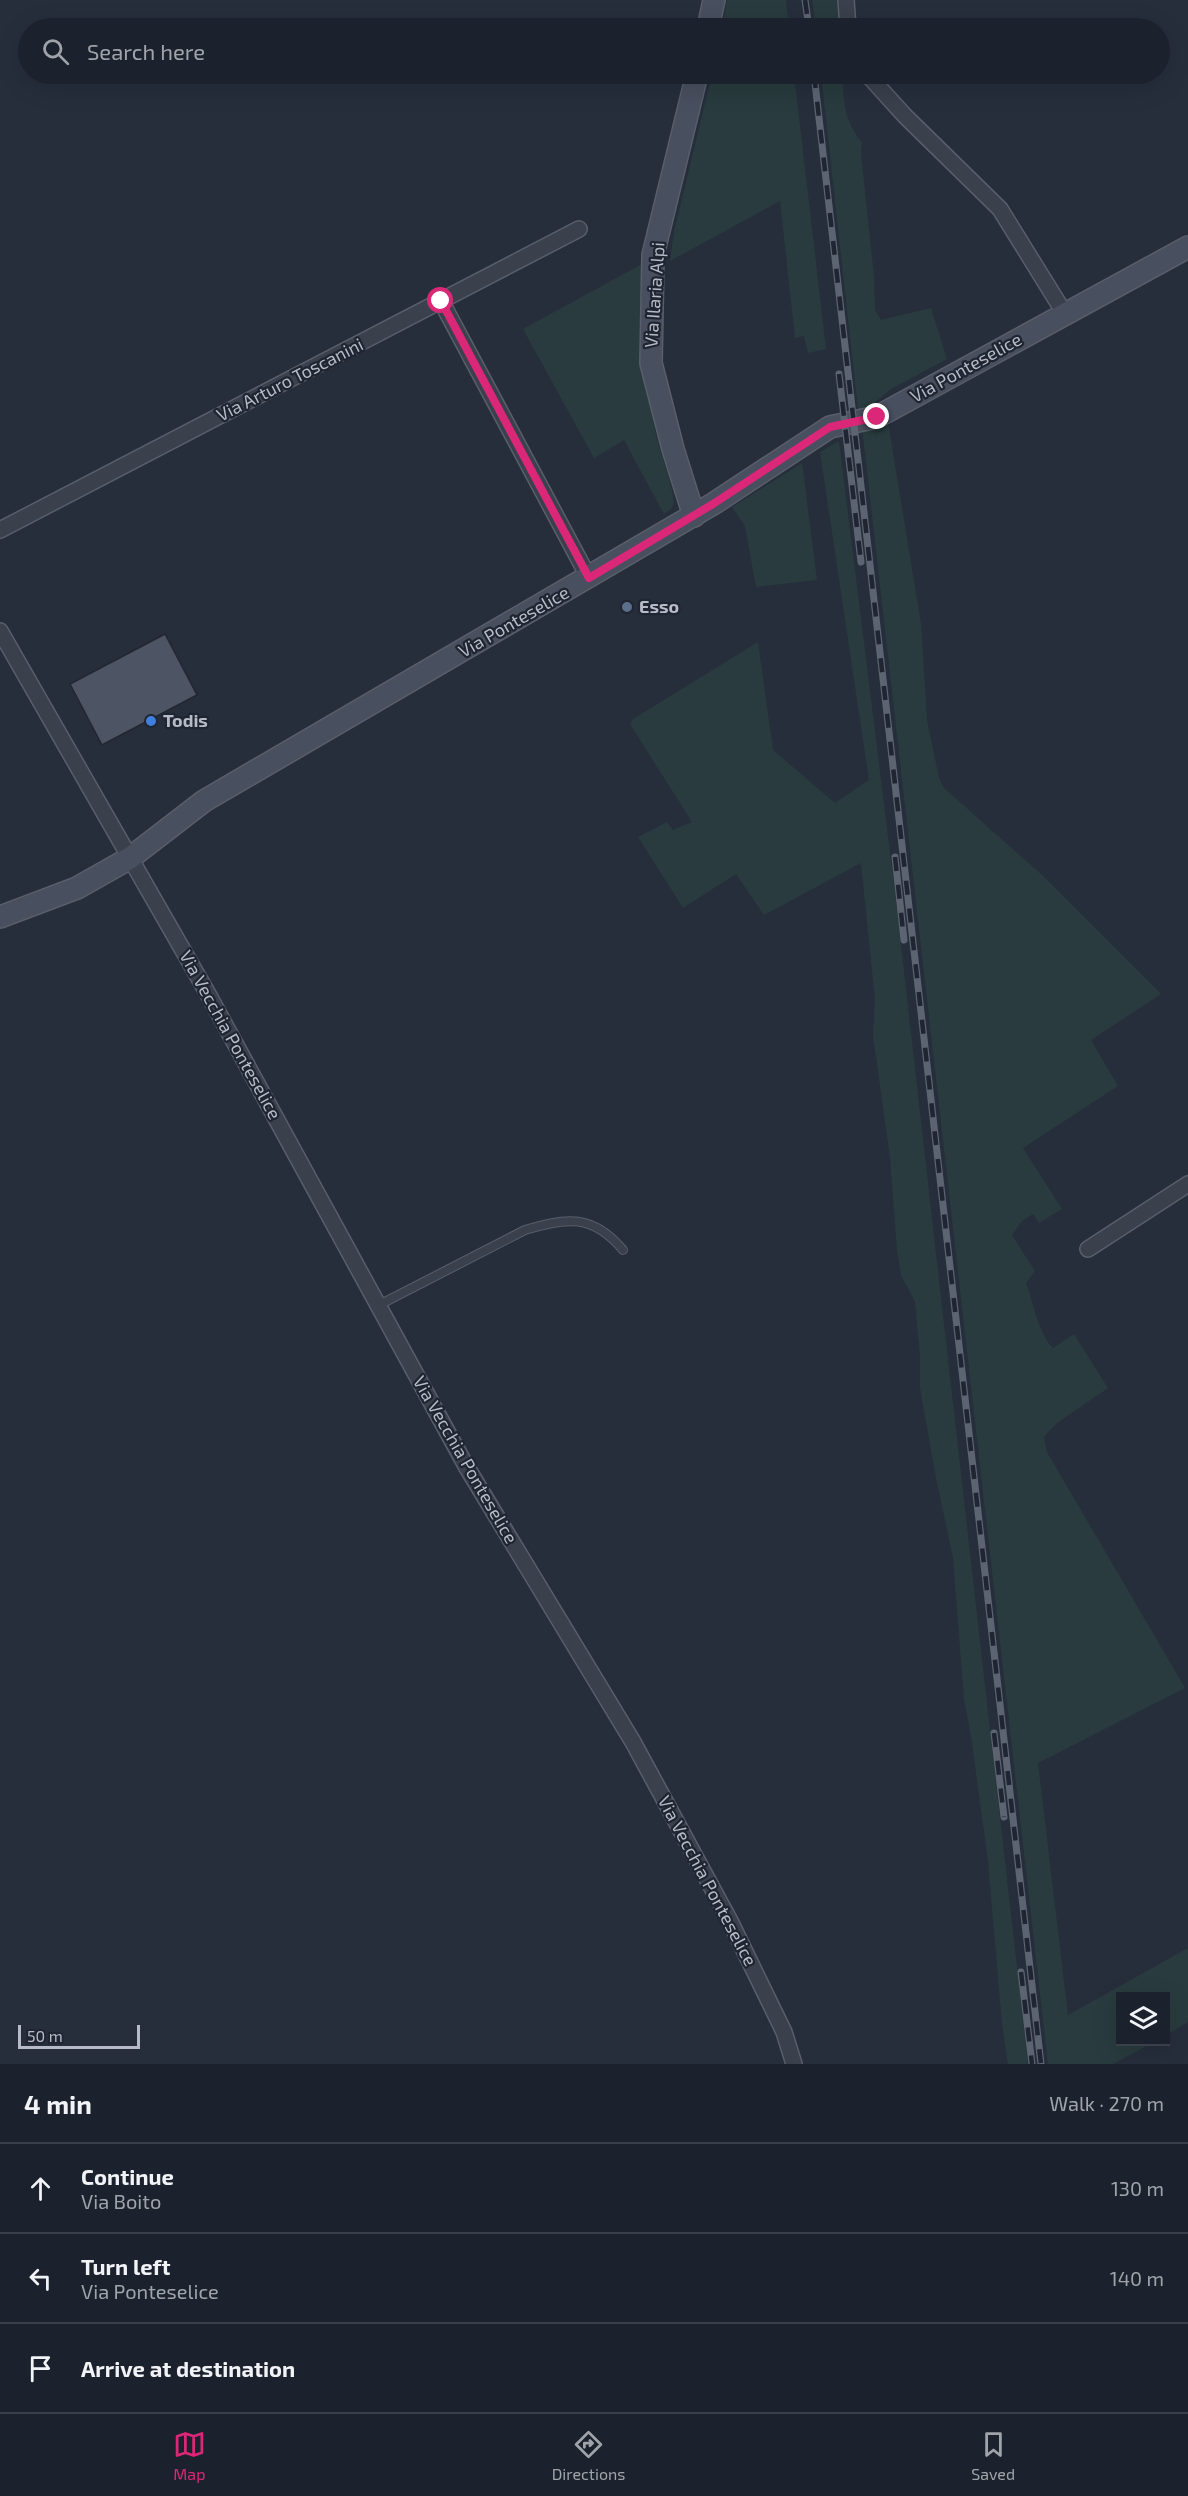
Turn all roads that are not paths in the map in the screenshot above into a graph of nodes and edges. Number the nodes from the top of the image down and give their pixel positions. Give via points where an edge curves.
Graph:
1 (714, 0) edge
2 (846, 0) edge
3 (710, 18) edge
4 (847, 18) edge
5 (695, 84) edge
6 (876, 84) edge
7 (579, 229) dead end
8 (1188, 247) edge
9 (441, 301) junction
10 (1065, 314) junction
11 (694, 516) junction
12 (0, 530) edge
13 (589, 578) junction
14 (0, 631) edge
15 (130, 858) junction
16 (0, 917) edge
17 (1188, 1184) edge
18 (1088, 1249) dead end
19 (623, 1250) dead end
20 (379, 1305) junction
21 (794, 2064) edge

1 - 3 street
2 - 4 street
5 - 11 street, Via Ilaria Alpi via 653,255 651,363
6 - 10 street via 1000,209
7 - 9 street, Via Arturo Toscanini
8 - 10 street, Via Ponteselice
9 - 12 street, Via Arturo Toscanini
9 - 13 street
10 - 11 street, Via Ponteselice via 877,417 830,427
11 - 13 street, Via Ponteselice
13 - 15 street, Via Ponteselice via 204,801
14 - 15 street, Via Vecchia Ponteselice
15 - 16 street, Via Ponteselice via 77,888
15 - 20 street, Via Vecchia Ponteselice
17 - 18 street
19 - 20 lane via 590,1223 548,1223 525,1230
20 - 21 street, Via Vecchia Ponteselice via 471,1474 633,1742 730,1921 784,2032

